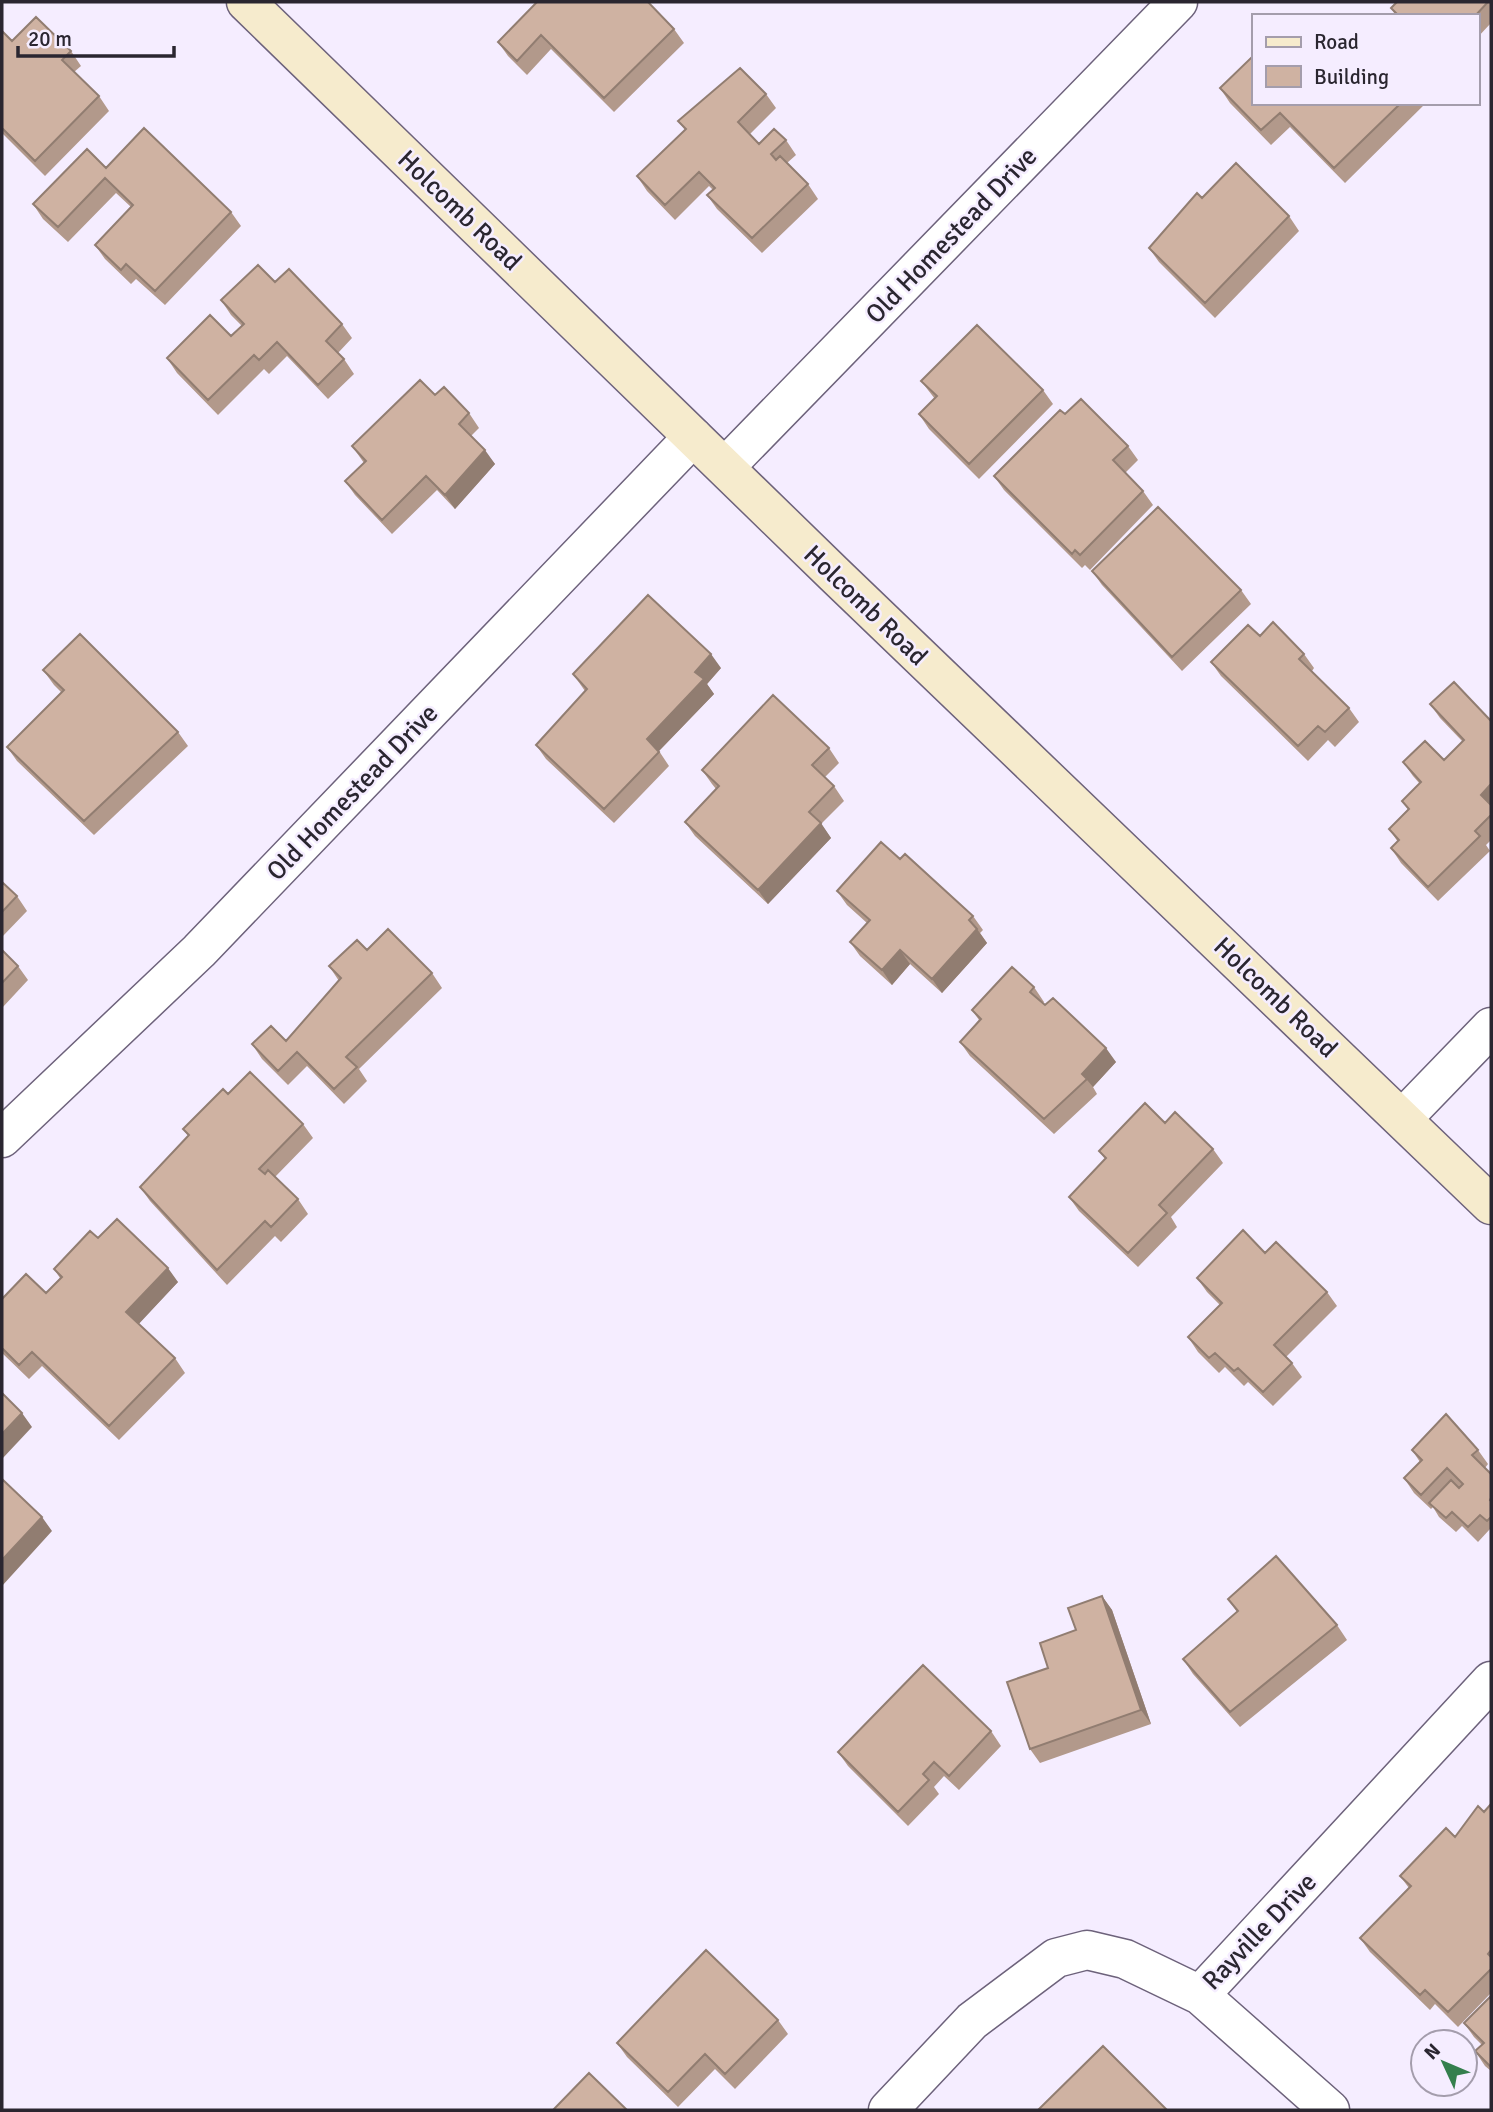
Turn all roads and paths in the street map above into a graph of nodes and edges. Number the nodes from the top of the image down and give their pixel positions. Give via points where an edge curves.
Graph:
1 (246, 2) edge
2 (1178, 2) edge
3 (693, 437) junction
4 (725, 467) junction
5 (1491, 1027) edge
6 (1403, 1118) junction
7 (2, 1138) edge
8 (1491, 1205) edge
9 (1491, 1681) edge
10 (1200, 1995) junction
11 (888, 2110) edge
12 (1329, 2110) edge

1 - 3 street, Holcomb Road
2 - 4 street, Old Homestead Drive
3 - 4 street, Holcomb Road
3 - 7 street, Old Homestead Drive via 199,951
4 - 6 street, Holcomb Road
5 - 6 street
6 - 8 street, Holcomb Road
9 - 10 street, Rayville Drive
10 - 11 street, Rayville Drive via 1125,1959 1087,1951 1056,1958 972,2021
10 - 12 street

